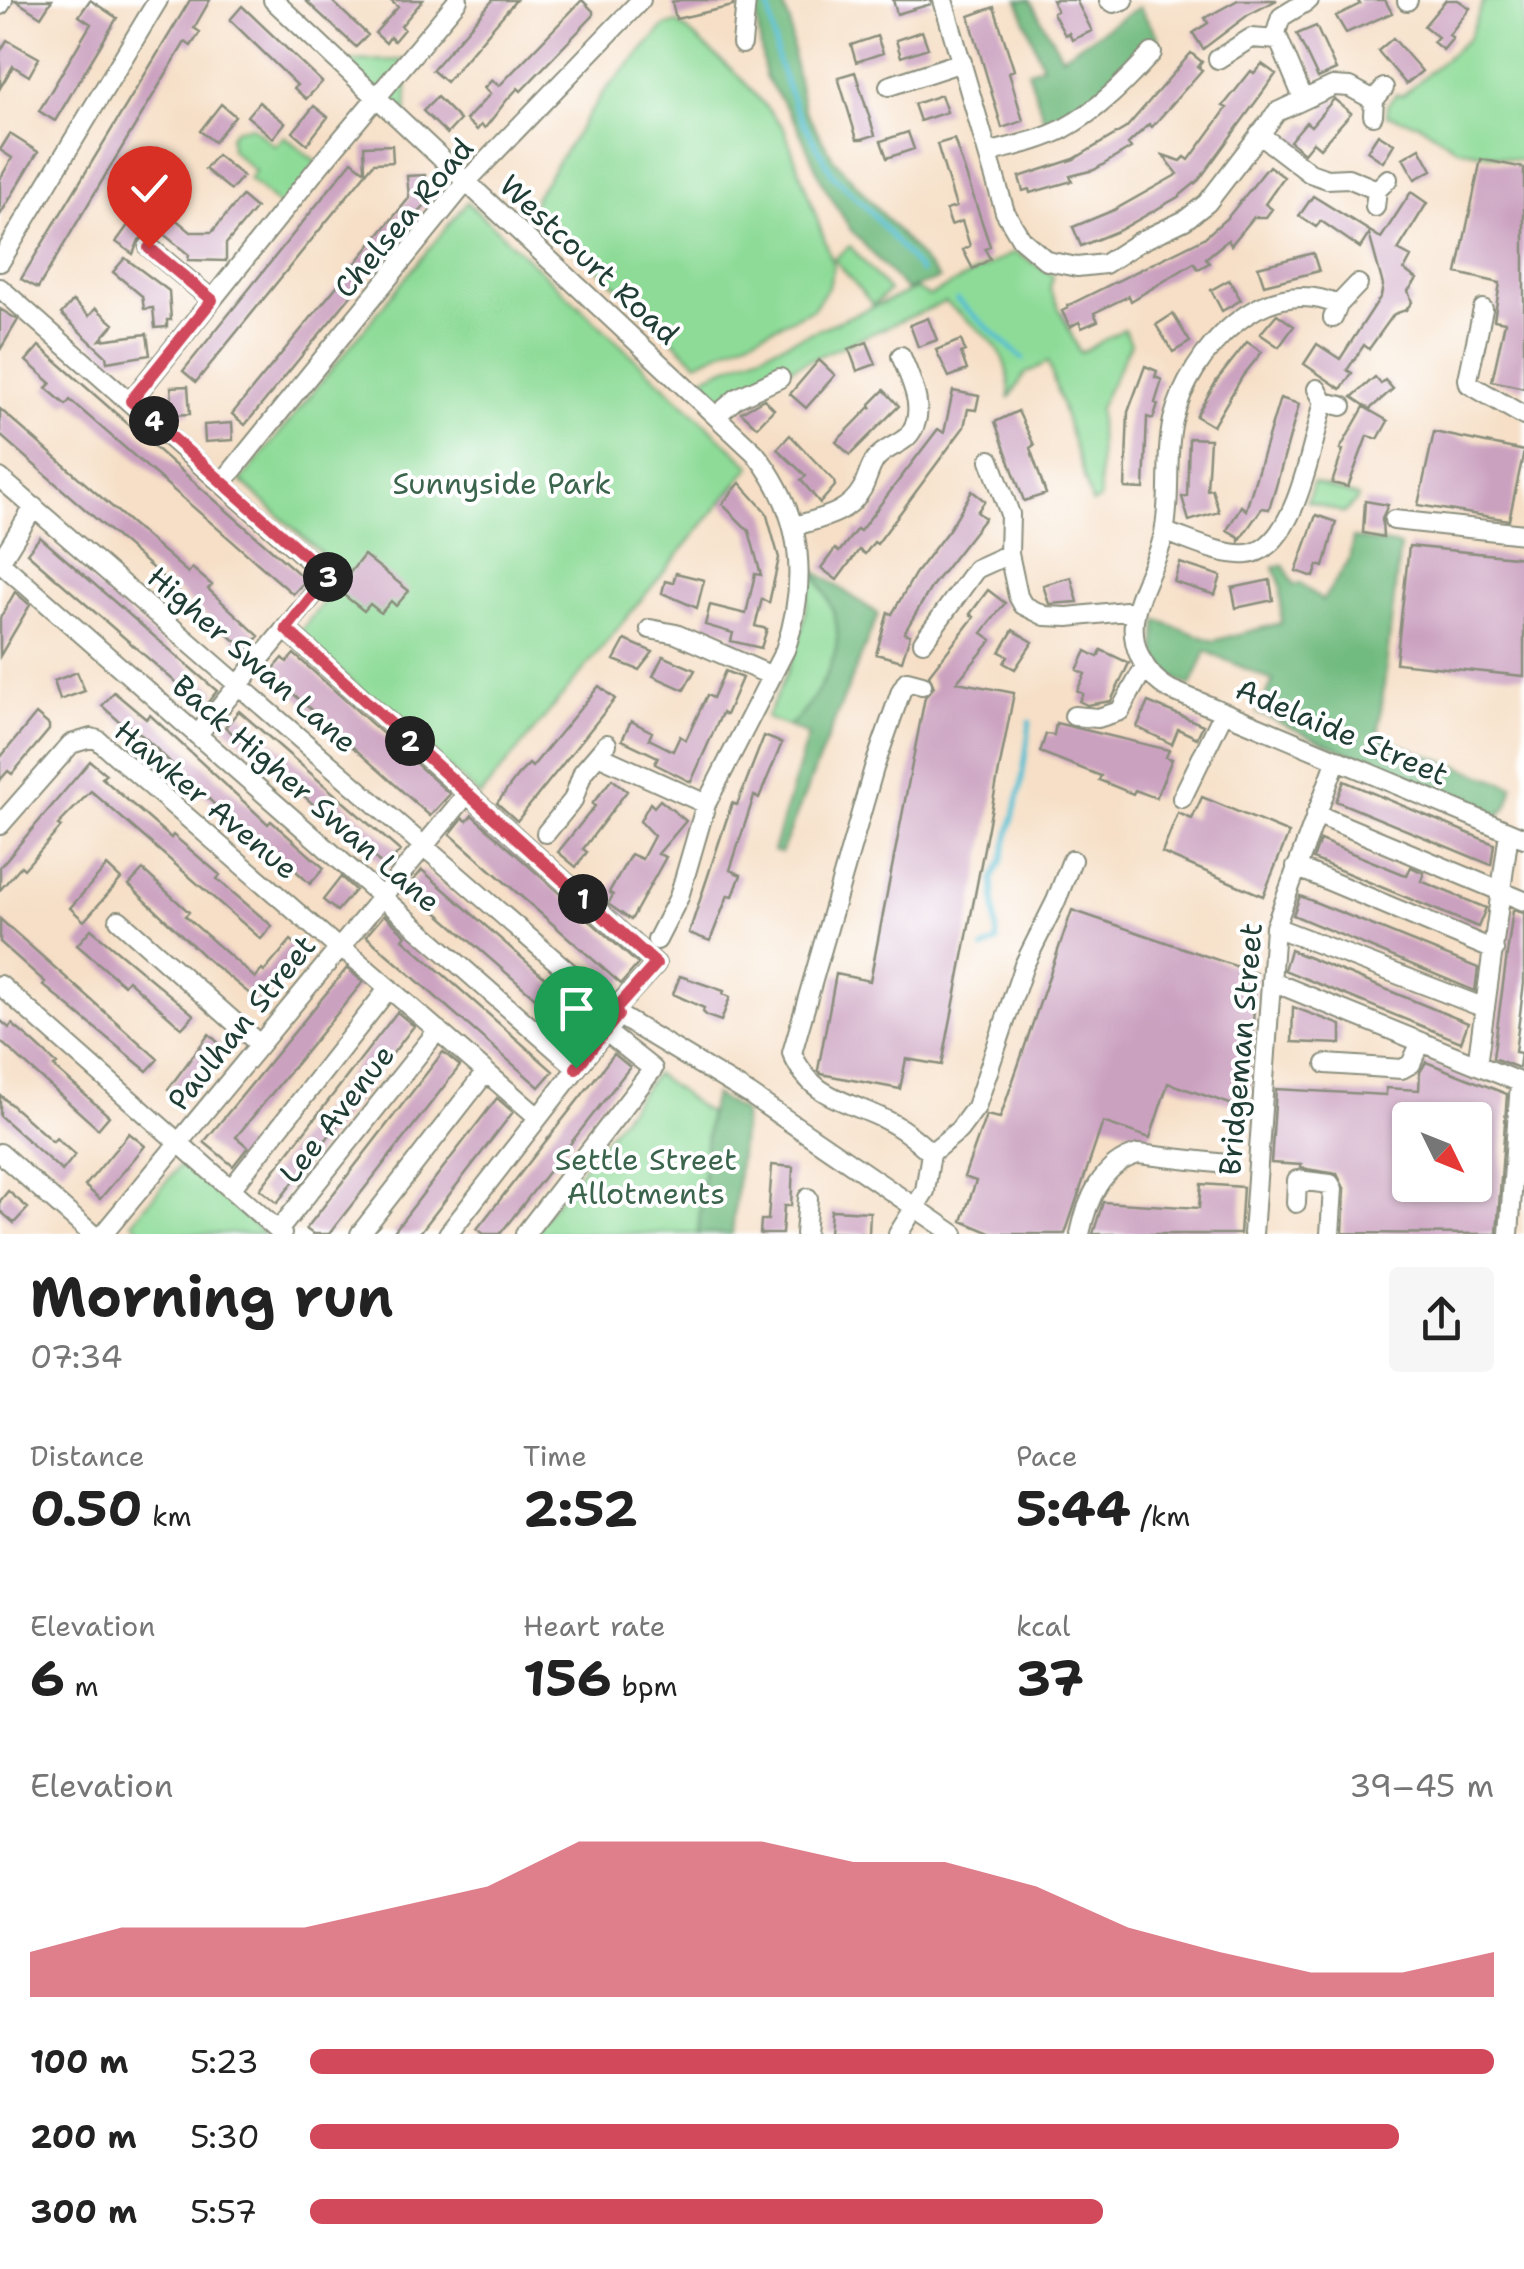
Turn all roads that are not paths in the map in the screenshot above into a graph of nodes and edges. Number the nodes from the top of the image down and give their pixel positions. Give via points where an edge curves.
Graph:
1 (158, 0) edge
2 (273, 0) edge
3 (458, 0) edge
4 (641, 0) edge
5 (746, 0) edge
6 (944, 0) edge
7 (1308, 0) edge
8 (1278, 40) junction
9 (742, 44) dead end
10 (1152, 53) dead end
11 (1218, 59) dead end
12 (962, 62) junction
13 (889, 86) dead end
14 (376, 98) junction
15 (1303, 98) junction
16 (1377, 102) dead end
17 (1260, 134) junction
18 (988, 153) junction
19 (466, 182) junction
20 (1380, 192) dead end
21 (149, 248) dead end
22 (0, 262) edge
23 (1358, 284) dead end
24 (0, 288) edge
25 (212, 300) junction
26 (1483, 308) dead end
27 (900, 356) dead end
28 (780, 378) dead end
29 (1328, 399) dead end
30 (131, 401) junction
31 (716, 416) junction
32 (1524, 416) edge
33 (987, 469) dead end
34 (0, 478) edge
35 (222, 482) junction
36 (34, 507) junction
37 (1394, 520) dead end
38 (795, 526) junction
39 (1165, 532) junction
40 (1524, 534) edge
41 (1009, 554) junction
42 (0, 562) edge
43 (1134, 610) junction
44 (286, 629) junction
45 (650, 629) dead end
46 (923, 642) dead end
47 (1145, 666) junction
48 (772, 676) junction
49 (922, 685) dead end
50 (240, 686) junction
51 (1224, 712) junction
52 (1074, 716) dead end
53 (197, 735) junction
54 (1337, 759) junction
55 (467, 794) junction
56 (1182, 798) dead end
57 (706, 804) junction
58 (1316, 814) junction
59 (0, 825) edge
60 (546, 833) dead end
61 (1520, 836) edge
62 (422, 846) junction
63 (1072, 860) dead end
64 (1296, 867) junction
65 (1502, 892) junction
66 (381, 896) junction
67 (1524, 900) edge
68 (119, 920) dead end
69 (1275, 926) junction
70 (658, 940) dead end
71 (339, 947) junction
72 (1494, 950) junction
73 (1272, 980) junction
74 (0, 986) edge
75 (389, 988) junction
76 (1486, 1008) junction
77 (616, 1013) junction
78 (438, 1030) junction
79 (605, 1031) junction
80 (1420, 1042) junction
81 (260, 1044) junction
82 (1326, 1064) dead end
83 (1477, 1065) junction
84 (576, 1068) junction
85 (486, 1072) junction
86 (1522, 1084) edge
87 (538, 1117) junction
88 (179, 1144) junction
89 (0, 1153) edge
90 (931, 1153) junction
91 (1226, 1164) dead end
92 (231, 1190) junction
93 (808, 1198) dead end
94 (1296, 1203) dead end
95 (915, 1208) junction
96 (806, 1232) edge
97 (280, 1233) edge
98 (452, 1233) edge
99 (92, 1234) edge
100 (103, 1234) edge
101 (360, 1234) edge
102 (525, 1234) edge
103 (898, 1234) edge
104 (954, 1234) edge
105 (1080, 1234) edge
106 (1258, 1234) edge
107 (1330, 1234) edge
108 (1508, 1234) edge

1 - 22 street
2 - 14 street, Westcourt Road
3 - 14 street
4 - 19 street, Chelsea Road
5 - 9 street
6 - 12 street
7 - 8 street via 1281,17
8 - 11 street via 1250,38
8 - 15 street
10 - 18 street via 1086,116
12 - 13 street
12 - 18 street
14 - 19 street, Westcourt Road
14 - 25 street
15 - 16 street via 1342,85
15 - 17 street via 1277,112
17 - 18 street via 1196,212 1094,266 1062,267 1021,239 1005,212
17 - 20 street via 1310,173 1348,178
19 - 31 street, Westcourt Road
19 - 35 street, Chelsea Road
21 - 25 street
23 - 39 street via 1336,311 1309,294 1274,300 1208,351 1173,422
24 - 30 street
25 - 30 street
26 - 32 street via 1468,379
27 - 38 street via 918,379 908,435 873,463 852,504
28 - 31 street
29 - 39 street via 1289,520 1271,544 1259,552 1232,553
30 - 35 street
31 - 38 street, Westcourt Road via 765,466
33 - 41 street via 1010,514
34 - 36 street, Higher Swan Lane
35 - 44 street via 328,576
36 - 42 street
36 - 50 street, Higher Swan Lane
37 - 40 street
38 - 48 street, Westcourt Road via 799,591 790,637
39 - 43 street
41 - 43 street via 1018,596 1032,612 1068,618
41 - 46 street via 976,569 945,623
42 - 53 street, Back Higher Swan Lane
43 - 47 street via 1134,636
44 - 50 street
44 - 55 street
45 - 48 street via 674,627
47 - 51 street, Adelaide Street via 1162,686
47 - 52 street via 1120,712
48 - 57 street, Westcourt Road
49 - 90 street via 907,681 900,691 792,1054 810,1084 891,1122
50 - 53 street
50 - 62 street, Higher Swan Lane
51 - 54 street, Adelaide Street
51 - 56 street
53 - 66 street, Back Higher Swan Lane
54 - 58 street, Bridgeman Street
54 - 61 street, Adelaide Street
55 - 62 street, Paulhan Street
55 - 77 street via 656,964
57 - 60 street via 603,750
57 - 70 street, Westcourt Road
58 - 64 street, Bridgeman Street
58 - 65 street
59 - 71 street, Hawker Avenue via 71,744 98,740
61 - 65 street
62 - 66 street, Paulhan Street
62 - 77 street, Higher Swan Lane
63 - 90 street via 1024,965 976,1107
64 - 69 street, Bridgeman Street
64 - 72 street
65 - 67 street
65 - 72 street
66 - 71 street, Paulhan Street
66 - 84 street, Back Higher Swan Lane
68 - 81 street
69 - 73 street, Bridgeman Street
69 - 76 street
71 - 75 street, Hawker Avenue
71 - 81 street, Paulhan Street
72 - 76 street
73 - 80 street
73 - 106 street, Bridgeman Street
74 - 88 street
75 - 78 street, Hawker Avenue
75 - 92 street
76 - 83 street
77 - 79 street
77 - 95 street, Higher Swan Lane
78 - 85 street, Hawker Avenue
78 - 97 street, Lee Avenue
79 - 84 street
79 - 102 street via 653,1069
80 - 82 street via 1411,1064 1402,1068
80 - 83 street
81 - 88 street, Paulhan Street
83 - 86 street
84 - 87 street
85 - 87 street, Hawker Avenue
85 - 101 street
86 - 108 street
87 - 98 street
88 - 92 street
88 - 100 street, Paulhan Street
89 - 99 street
90 - 95 street via 926,1190
91 - 105 street via 1128,1156 1092,1192
92 - 97 street
93 - 96 street
94 - 107 street via 1297,1180 1330,1184
95 - 103 street
95 - 104 street, Higher Swan Lane

